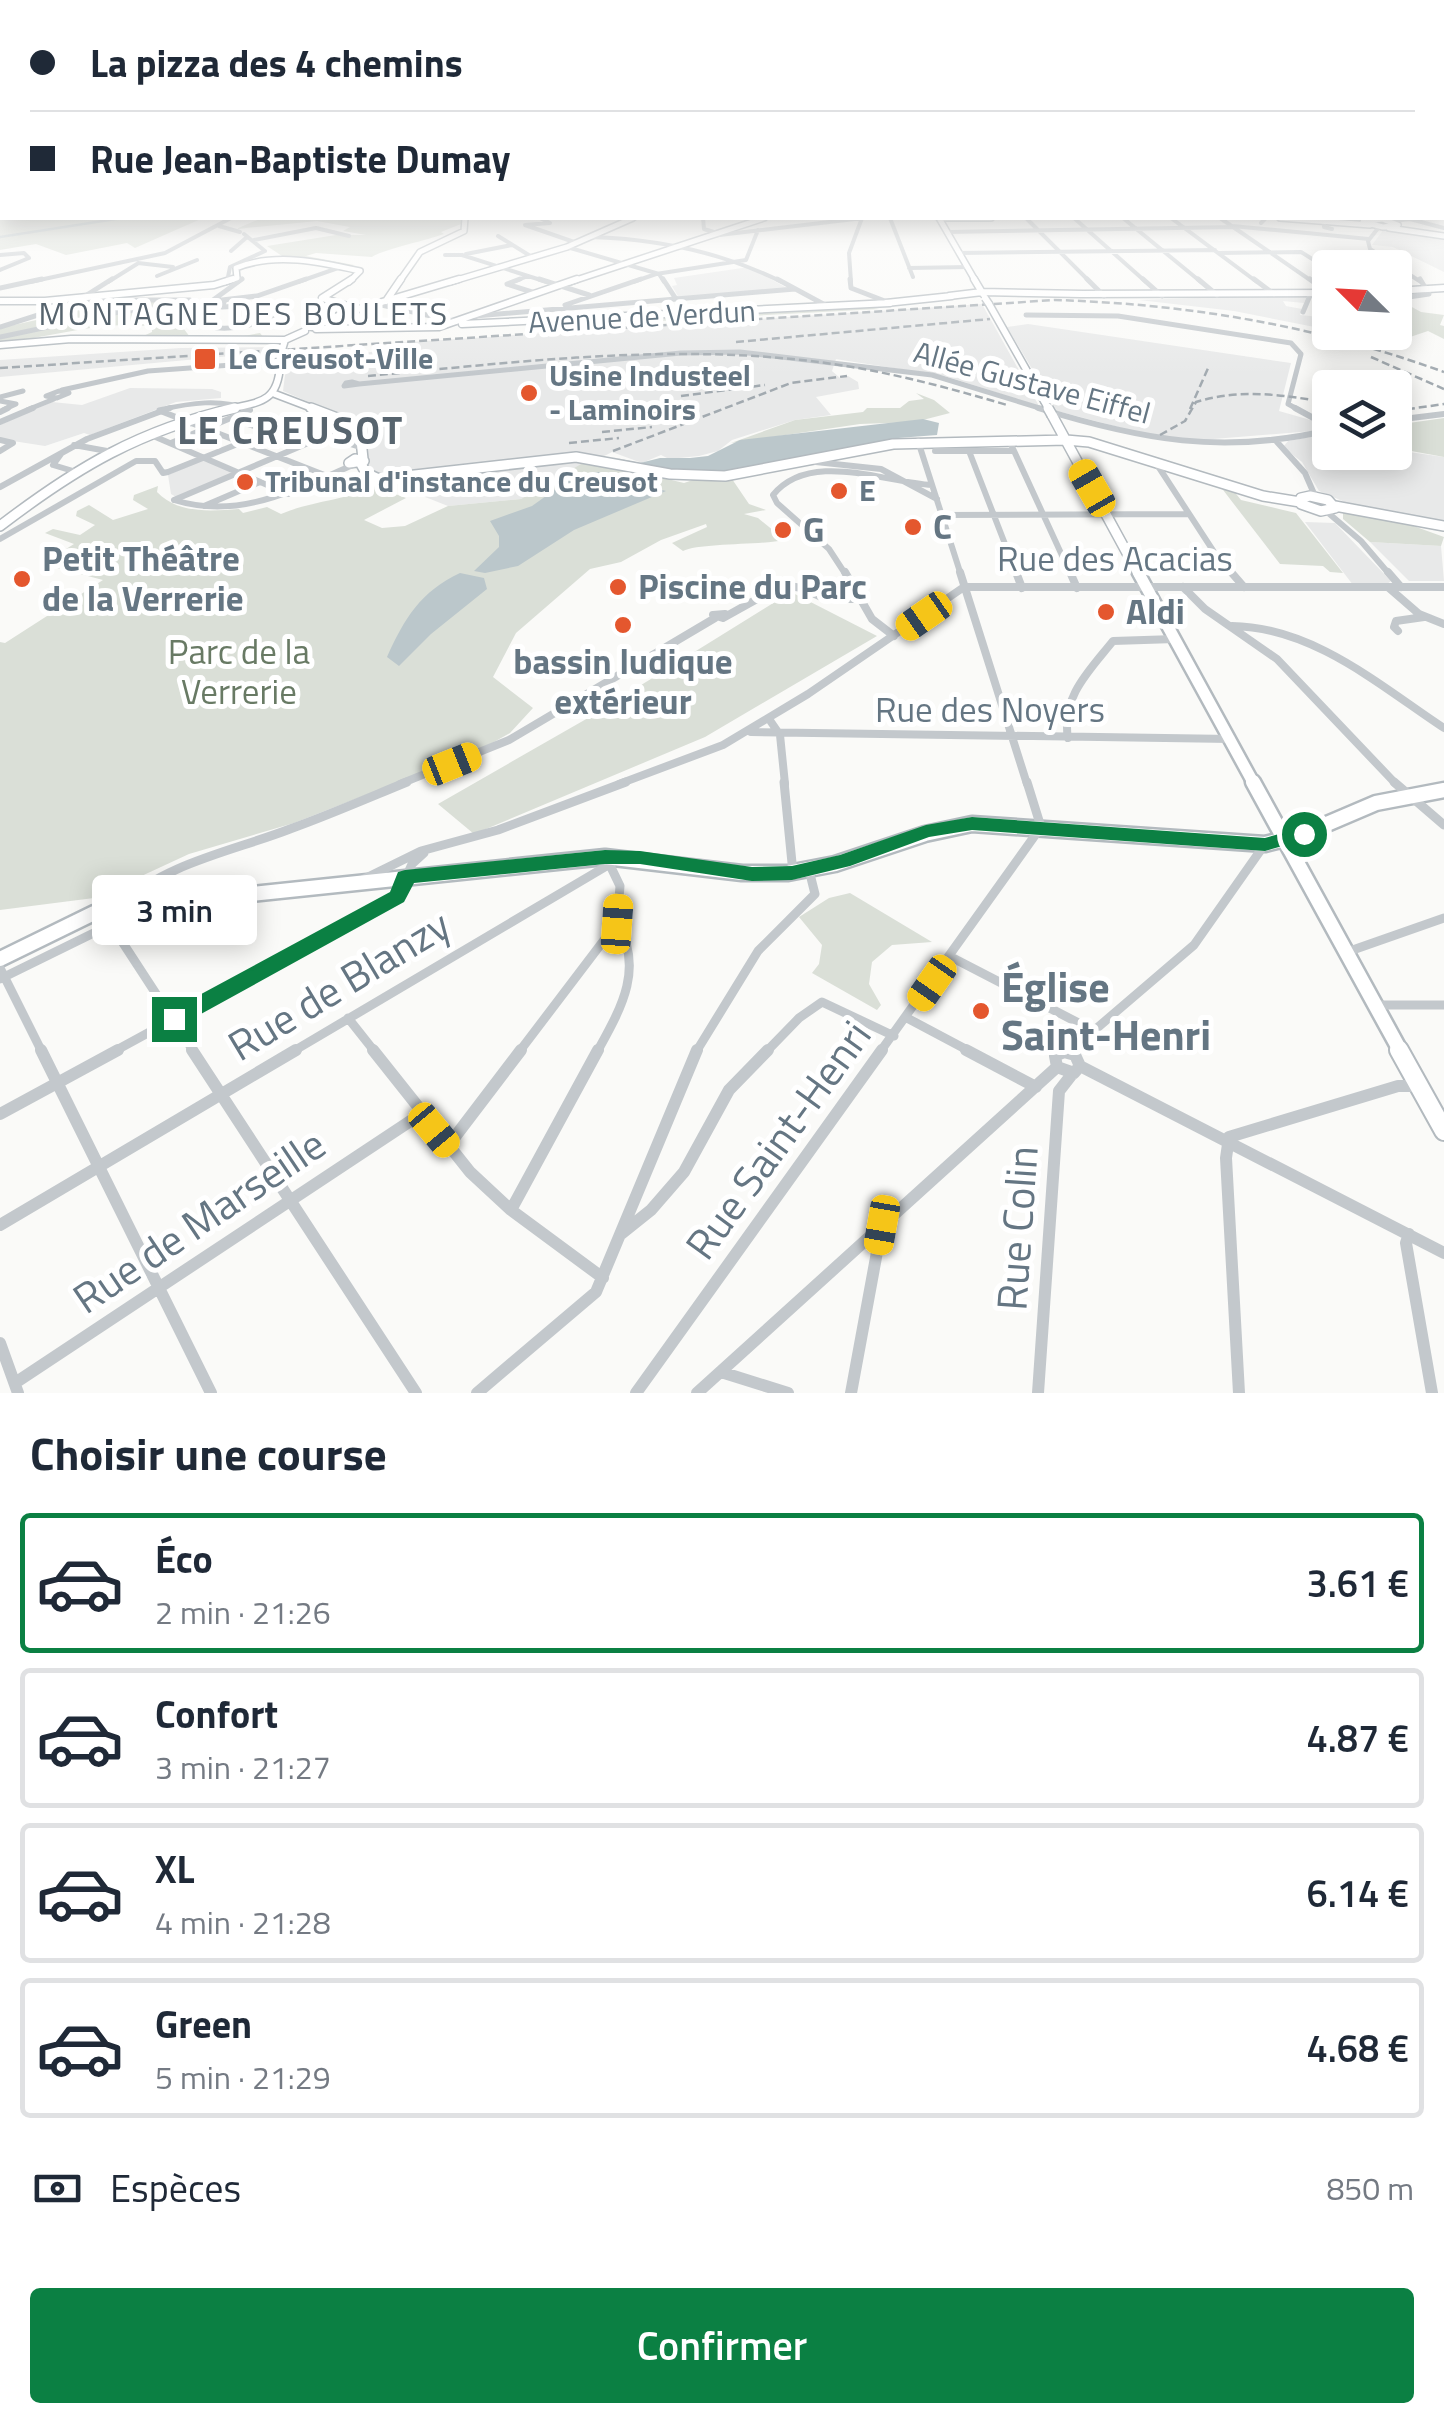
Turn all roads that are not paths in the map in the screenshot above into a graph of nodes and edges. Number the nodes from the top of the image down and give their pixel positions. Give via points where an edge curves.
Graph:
1 (178, 245) edge
2 (236, 245) edge
3 (257, 245) edge
4 (435, 245) edge
5 (512, 245) joint
6 (572, 245) edge
7 (679, 245) joint
8 (753, 245) edge
9 (852, 245) edge
10 (900, 245) edge
11 (955, 245) edge
12 (1054, 245) edge
13 (1106, 245) edge
14 (1157, 245) edge
15 (1208, 245) edge
16 (1260, 245) edge
17 (1372, 245) edge
18 (567, 247) junction
19 (230, 251) dead end
20 (1164, 251) junction
21 (1114, 252) junction
22 (1217, 252) junction
23 (1270, 252) junction
24 (960, 253) junction
25 (1062, 253) junction
26 (0, 254) edge
27 (444, 255) dead end
28 (462, 255) junction
29 (154, 256) junction
30 (257, 257) junction
31 (532, 258) junction
32 (1312, 258) edge
33 (197, 260) dead end
34 (282, 261) junction
35 (742, 261) junction
36 (138, 263) junction
37 (623, 263) junction
38 (173, 267) junction
39 (500, 267) junction
40 (968, 267) junction
41 (338, 268) junction
42 (909, 268) junction
43 (0, 270) edge
44 (659, 274) junction
45 (157, 276) dead end
46 (528, 276) junction
47 (913, 276) dead end
48 (238, 278) junction
49 (1312, 280) edge
50 (558, 285) junction
51 (0, 288) edge
52 (1444, 288) edge
53 (795, 289) junction
54 (1428, 290) junction
55 (1412, 291) edge
56 (535, 292) junction
57 (1312, 293) joint
58 (1274, 294) junction
59 (1103, 295) junction
60 (1217, 295) junction
61 (592, 296) junction
62 (1162, 296) junction
63 (985, 297) junction
64 (1412, 298) edge
65 (83, 299) junction
66 (676, 299) junction
67 (0, 300) edge
68 (214, 300) junction
69 (225, 300) junction
70 (386, 301) junction
71 (890, 302) junction
72 (377, 304) junction
73 (827, 307) junction
74 (353, 308) junction
75 (554, 309) junction
76 (1303, 312) dead end
77 (475, 316) junction
78 (1026, 316) dead end
79 (458, 322) junction
80 (0, 328) edge
81 (311, 329) junction
82 (0, 337) edge
83 (284, 343) junction
84 (0, 344) edge
85 (280, 361) junction
86 (359, 384) dead end
87 (277, 390) junction
88 (23, 391) dead end
89 (14, 396) dead end
90 (1, 400) edge
91 (242, 405) junction
92 (1, 411) edge
93 (162, 412) junction
94 (18, 414) junction
95 (1444, 414) edge
96 (1312, 418) edge
97 (1412, 418) edge
98 (232, 419) junction
99 (184, 420) junction
100 (0, 422) edge
101 (353, 424) junction
102 (206, 429) junction
103 (147, 433) junction
104 (1312, 433) edge
105 (324, 436) junction
106 (0, 440) edge
107 (1009, 440) junction
108 (1066, 440) junction
109 (918, 441) junction
110 (1276, 442) junction
111 (171, 443) junction
112 (240, 443) junction
113 (74, 445) junction
114 (361, 447) junction
115 (63, 450) junction
116 (0, 451) edge
117 (107, 451) junction
118 (935, 451) dead end
119 (969, 451) junction
120 (1014, 451) junction
121 (276, 457) junction
122 (204, 458) junction
123 (356, 462) junction
124 (808, 462) junction
125 (1156, 463) junction
126 (74, 471) junction
127 (239, 472) junction
128 (325, 477) junction
129 (260, 482) junction
130 (933, 486) junction
131 (0, 487) edge
132 (920, 487) junction
133 (288, 494) junction
134 (1314, 496) junction
135 (937, 499) junction
136 (1300, 502) junction
137 (200, 508) junction
138 (1331, 509) junction
139 (1188, 514) junction
140 (941, 515) junction
141 (994, 515) junction
142 (1044, 515) junction
143 (1108, 515) junction
144 (0, 526) edge
145 (1444, 526) edge
146 (0, 538) edge
147 (964, 586) junction
148 (1147, 587) junction
149 (1183, 587) junction
150 (1244, 587) junction
151 (1401, 587) junction
152 (1444, 587) edge
153 (1022, 588) junction
154 (1078, 588) junction
155 (1389, 588) junction
156 (861, 599) junction
157 (1424, 618) junction
158 (1444, 624) edge
159 (1232, 626) junction
160 (1398, 631) dead end
161 (894, 636) junction
162 (1176, 640) junction
163 (768, 719) junction
164 (1444, 728) edge
165 (749, 732) junction
166 (780, 735) junction
167 (1014, 738) junction
168 (1068, 738) junction
169 (1231, 738) junction
170 (1444, 790) edge
171 (1406, 797) junction
172 (1444, 825) edge
173 (1041, 827) junction
174 (1287, 840) junction
175 (1265, 844) junction
176 (432, 848) junction
177 (400, 859) junction
178 (608, 861) junction
179 (808, 870) junction
180 (792, 873) junction
181 (400, 878) junction
182 (360, 882) junction
183 (125, 907) junction
184 (1444, 918) edge
185 (126, 922) junction
186 (617, 924) junction
187 (1347, 952) junction
188 (951, 957) junction
189 (0, 958) edge
190 (1, 974) edge
191 (1376, 1005) junction
192 (1444, 1005) edge
193 (348, 1018) junction
194 (907, 1018) junction
195 (174, 1019) junction
196 (1096, 1032) junction
197 (894, 1036) junction
198 (1069, 1052) junction
199 (1057, 1067) junction
200 (1077, 1069) junction
201 (58, 1082) junction
202 (1420, 1086) junction
203 (1036, 1087) junction
204 (222, 1094) junction
205 (0, 1114) edge
206 (421, 1114) junction
207 (1443, 1126) edge
208 (1228, 1142) junction
209 (448, 1146) junction
210 (99, 1166) junction
211 (292, 1198) junction
212 (511, 1210) junction
213 (0, 1225) edge
214 (882, 1225) junction
215 (1409, 1234) junction
216 (620, 1236) junction
217 (1444, 1253) edge
218 (603, 1278) junction
219 (158, 1287) junction
220 (0, 1343) edge
221 (721, 1372) junction
222 (16, 1388) edge
223 (210, 1393) edge
224 (416, 1393) edge
225 (477, 1393) edge
226 (636, 1393) edge
227 (697, 1393) edge
228 (788, 1393) edge
229 (852, 1393) edge
230 (1038, 1393) edge
231 (1239, 1393) edge
232 (1432, 1393) edge

1 - 29 street
2 - 19 street
3 - 30 street via 265,251
4 - 70 main road via 420,252
5 - 28 street
5 - 31 street
6 - 18 main road
7 - 35 street
7 - 37 main road
8 - 35 street
9 - 71 street via 850,288
10 - 42 street
11 - 24 main road
12 - 25 street
13 - 21 street
14 - 20 street
15 - 22 street
16 - 23 street
17 - 54 street via 1376,255
18 - 31 main road
18 - 37 street
20 - 21 street
20 - 22 street
20 - 60 street
21 - 25 street
21 - 62 street
22 - 23 street
22 - 58 street
23 - 32 street
23 - 49 street
24 - 25 street
24 - 40 main road
25 - 59 street
26 - 43 street via 26,251 29,258
27 - 28 street
28 - 39 street
29 - 36 street
29 - 51 street
30 - 34 street
30 - 48 street via 230,267 228,276
31 - 39 main road
33 - 38 street
34 - 41 main road
34 - 48 main road via 242,264
35 - 44 street
35 - 53 street
36 - 38 street
36 - 65 street
37 - 44 street
37 - 50 main road
38 - 45 street
39 - 46 street
39 - 70 main road
40 - 42 street
40 - 63 main road
41 - 69 street via 273,292
41 - 74 main road via 361,272 322,298
42 - 47 street
44 - 61 street
44 - 66 street
46 - 50 street
46 - 56 street via 506,283
48 - 65 main road
48 - 68 street
50 - 56 main road
50 - 61 street
52 - 54 main road
53 - 66 street
53 - 73 street
54 - 55 main road
54 - 64 street
56 - 77 main road
57 - 58 main road, Avenue de Verdun
57 - 76 street
58 - 60 main road, Avenue de Verdun
59 - 62 main road, Avenue de Verdun
59 - 63 main road, Avenue de Verdun
60 - 62 main road, Avenue de Verdun
61 - 75 street
63 - 71 main road, Avenue de Verdun
63 - 108 main road, bridge
65 - 67 main road
65 - 68 street
65 - 80 street
66 - 75 street
68 - 69 street
68 - 69 street via 195,325 246,325 282,311 263,305 222,308
68 - 82 street
70 - 72 main road
71 - 73 main road, Avenue de Verdun
72 - 74 main road
72 - 79 street
73 - 79 main road, Avenue de Verdun
74 - 81 main road
75 - 77 street
77 - 79 main road
78 - 96 street via 1118,316 1291,343 1302,354 1288,404
79 - 81 main road
81 - 83 main road
83 - 84 main road via 77,336
83 - 85 main road
85 - 87 main road
85 - 94 street via 148,370 80,386
86 - 110 street, Allée Gustave Eiffel via 693,352 767,353 932,376 1145,438
87 - 91 main road
87 - 101 main road
88 - 90 street
89 - 90 street
90 - 92 street via 16,404
91 - 93 street via 224,400
91 - 98 street via 250,410
91 - 99 main road
92 - 94 street
93 - 99 street
93 - 113 street
94 - 100 street
95 - 97 street
98 - 102 street
98 - 112 street via 270,431
99 - 102 street
99 - 103 main road
101 - 105 street
101 - 114 main road
102 - 111 street
102 - 112 street
103 - 111 street
103 - 117 main road
104 - 110 street, Allée Gustave Eiffel
105 - 114 street
105 - 121 street
106 - 116 street via 13,443
107 - 108 main road
107 - 109 main road
107 - 120 street
108 - 125 main road
108 - 143 main road
109 - 124 main road
109 - 130 street
110 - 134 street via 1305,473
111 - 122 street
112 - 121 street
112 - 122 street
113 - 115 street
113 - 117 street
114 - 123 main road
115 - 126 street via 53,465
115 - 131 street
117 - 126 main road
118 - 119 street
119 - 120 street
119 - 141 street
120 - 142 street
121 - 127 street
121 - 128 street
122 - 127 street
122 - 146 street via 163,473 158,463 140,460
123 - 124 main road via 383,478 576,457 696,476
123 - 128 street
124 - 132 street via 877,467
125 - 136 main road
125 - 139 street
126 - 144 main road
127 - 129 street
127 - 137 street via 174,500
128 - 133 street
129 - 133 street
129 - 137 street
130 - 132 street
130 - 135 street
132 - 135 street
132 - 156 street via 817,472 774,490 776,504 827,546
133 - 137 street
134 - 136 main road
134 - 138 main road
135 - 140 street
136 - 138 main road
138 - 145 main road
138 - 151 street
139 - 143 street
139 - 150 street
140 - 141 street
140 - 147 street
141 - 142 street
141 - 153 street
142 - 143 street
142 - 154 street
143 - 148 main road
147 - 153 street, Rue des Acacias
147 - 161 street, Rue des Acacias
147 - 167 street
148 - 149 street, Rue des Acacias
148 - 154 street, Rue des Acacias
148 - 162 main road
149 - 150 street, Rue des Acacias
149 - 159 street via 1196,604
150 - 155 street, Rue des Acacias
151 - 152 street, Rue des Acacias
151 - 155 street, Rue des Acacias
153 - 154 street, Rue des Acacias
155 - 157 street
156 - 161 street via 872,623
156 - 183 street via 826,599 782,585 726,614 716,612 509,740 275,836 194,862 135,891
157 - 158 street
157 - 160 street via 1396,621
159 - 164 street via 1261,625 1300,637
159 - 171 street via 1296,676
161 - 163 street, Rue des Acacias
162 - 168 street via 1113,641 1066,705
162 - 169 main road
163 - 165 street, Rue des Acacias
163 - 166 street
165 - 166 street, Rue des Noyers
165 - 176 street, Rue des Acacias via 514,824
166 - 167 street, Rue des Noyers
166 - 180 street
167 - 168 street, Rue des Noyers
167 - 173 street
168 - 169 street, Rue des Noyers
169 - 174 main road
170 - 171 main road
171 - 172 street
171 - 174 main road
173 - 175 main road
173 - 179 main road via 953,826
173 - 188 street, Rue Saint-Henri
174 - 175 main road
174 - 187 main road
175 - 196 street via 1204,934
176 - 177 street, Rue des Acacias
176 - 181 street
177 - 181 street
177 - 182 street, Rue des Acacias
178 - 180 main road via 640,858
178 - 181 main road
178 - 186 street via 620,886
178 - 193 street, Rue de Blanzy
179 - 180 main road
179 - 216 street via 814,894 758,951 698,1048
181 - 182 main road
181 - 195 street via 404,888 397,897
182 - 183 main road
183 - 185 street
183 - 189 main road via 94,914
184 - 187 street
185 - 190 street
185 - 195 street via 121,940
186 - 209 street
186 - 212 street via 629,942 626,998
187 - 191 main road
188 - 194 street, Rue Saint-Henri
188 - 196 street
190 - 201 street
191 - 192 street
191 - 202 main road
193 - 204 street, Rue de Blanzy
193 - 206 street
194 - 197 street, Rue Saint-Henri
194 - 203 street
195 - 201 street
195 - 204 street
196 - 198 street
197 - 216 street via 822,1002 800,1018 728,1090 684,1172
197 - 226 street, Rue Saint-Henri
198 - 199 street via 1055,1056
198 - 200 street via 1078,1058
199 - 200 street
199 - 203 street
200 - 208 street
200 - 230 street, Rue Colin via 1060,1092
201 - 205 street
201 - 210 street
202 - 207 main road
202 - 208 street via 1398,1086 1255,1127
203 - 214 street
204 - 210 street, Rue de Blanzy
204 - 211 street
206 - 209 street
206 - 211 street, Rue de Marseille
208 - 215 street
208 - 231 street
209 - 212 street
210 - 213 street, Rue de Blanzy
210 - 219 street
211 - 219 street, Rue de Marseille
211 - 224 street
212 - 218 street
214 - 221 street
214 - 229 street
215 - 217 street
215 - 232 street
216 - 218 street
218 - 225 street via 580,1307
219 - 222 street, Rue de Marseille
219 - 223 street
220 - 222 street
221 - 227 street
221 - 228 street

